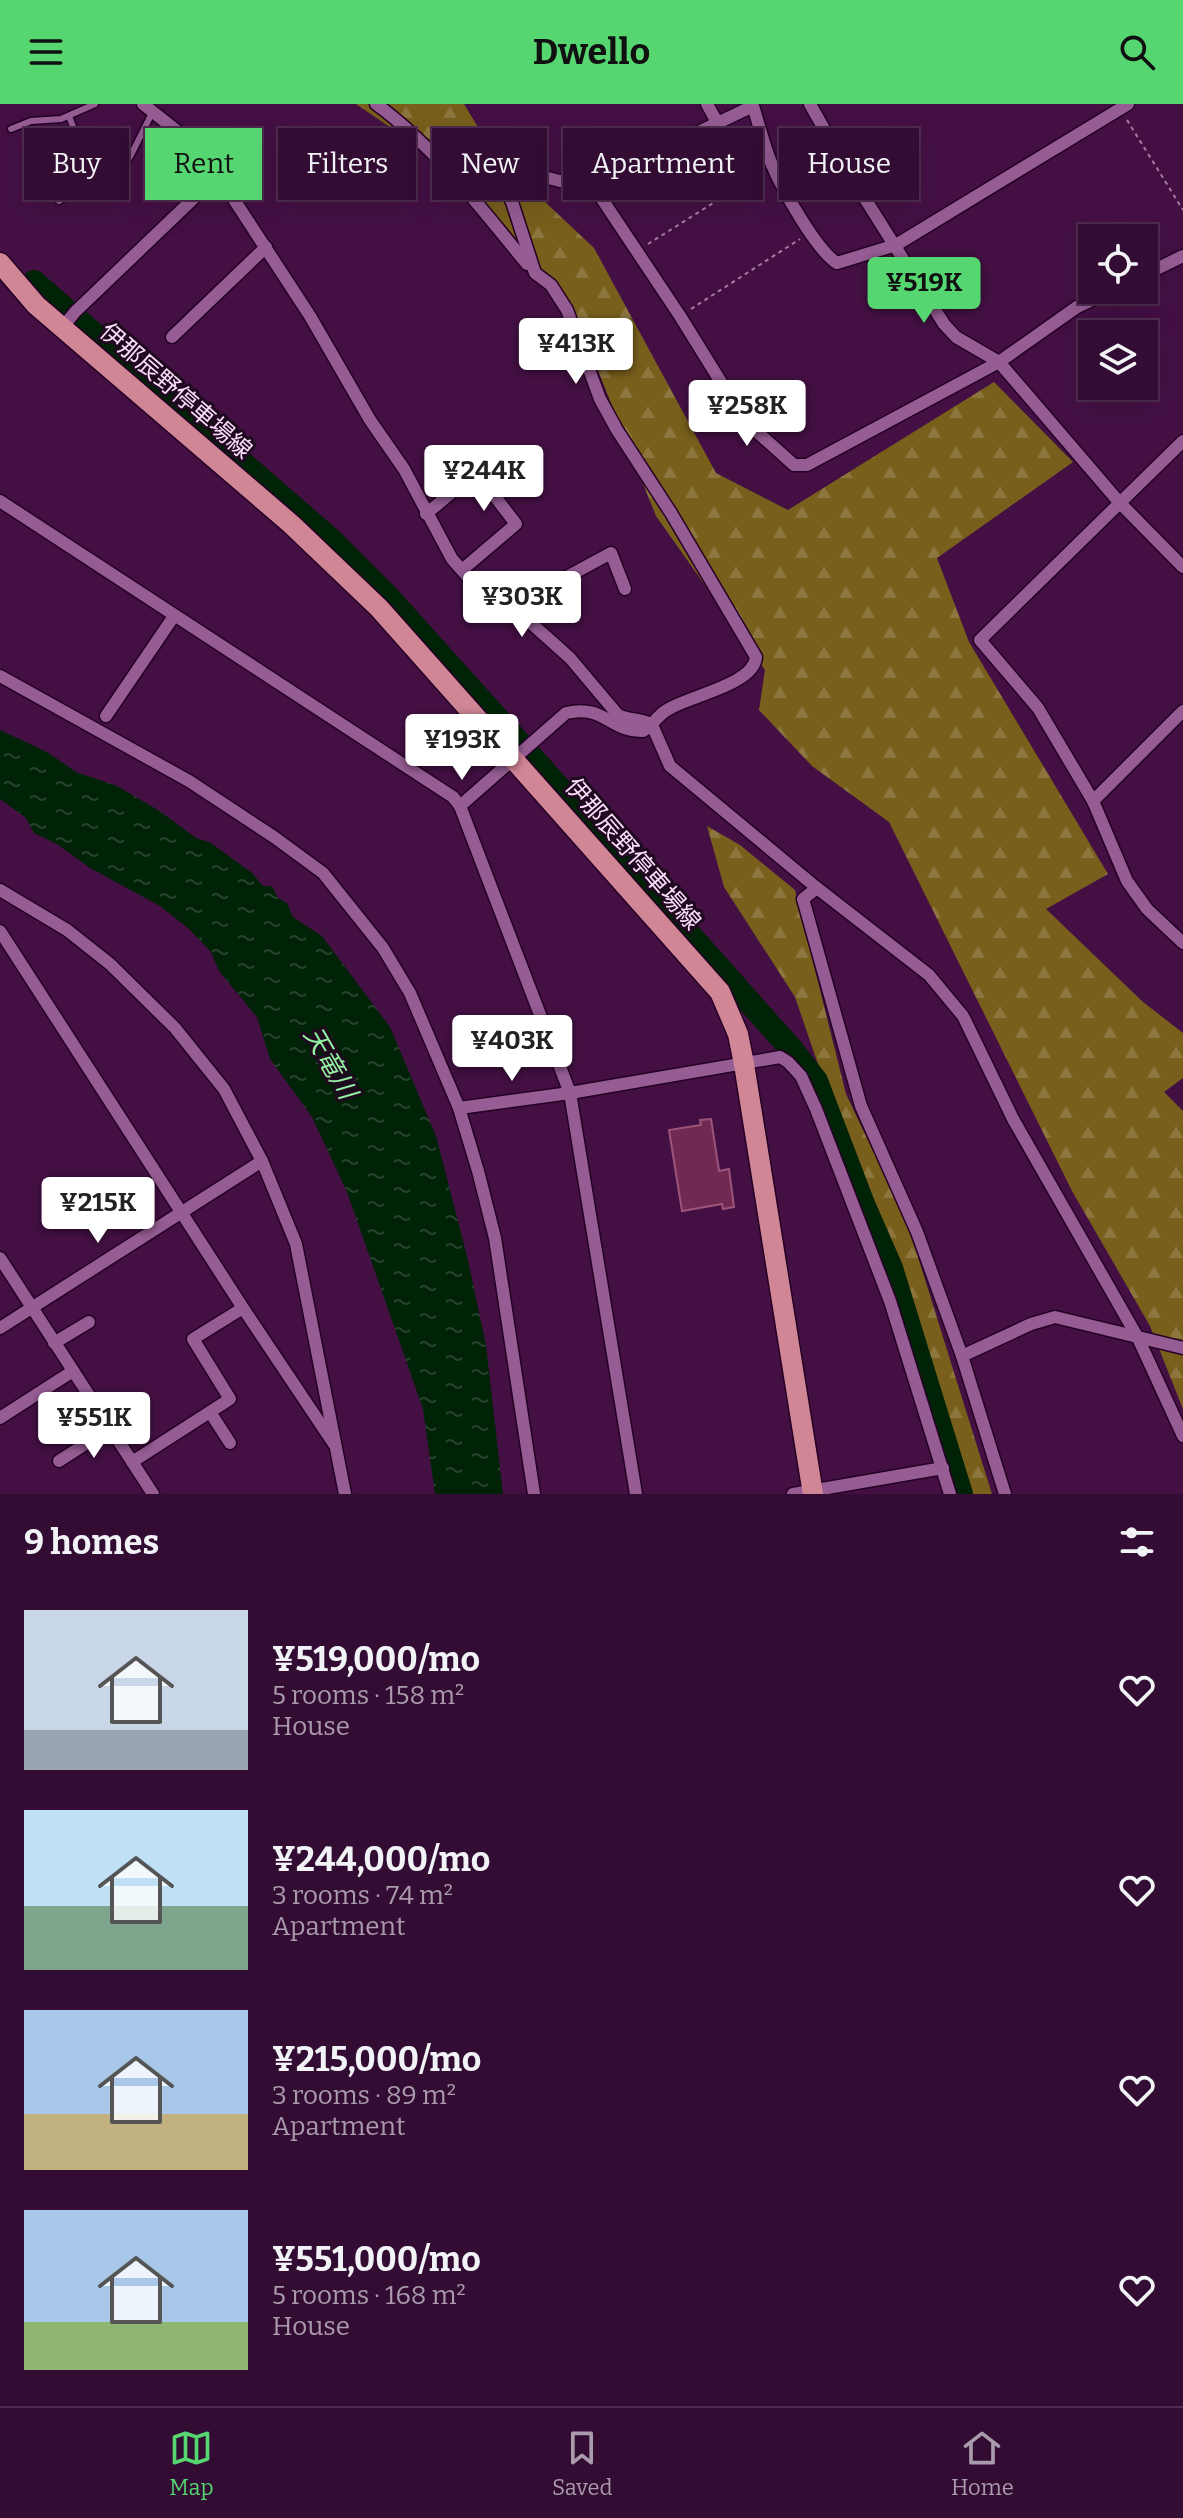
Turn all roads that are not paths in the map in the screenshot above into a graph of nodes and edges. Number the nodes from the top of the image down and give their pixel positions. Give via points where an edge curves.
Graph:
1 (95, 104) edge
2 (376, 104) edge
3 (707, 104) edge
4 (810, 104) edge
5 (1124, 106) edge
6 (148, 108) edge
7 (69, 116) junction
8 (718, 124) junction
9 (73, 128) edge
10 (176, 128) edge
11 (709, 128) edge
12 (11, 129) dead end
13 (129, 157) edge
14 (563, 182) edge
15 (192, 200) edge
16 (235, 200) edge
17 (603, 200) edge
18 (896, 245) junction
19 (266, 247) junction
20 (1183, 256) edge
21 (1158, 268) edge
22 (3, 269) edge
23 (535, 273) junction
24 (1083, 304) edge
25 (62, 328) junction
26 (172, 337) dead end
27 (999, 362) junction
28 (1183, 441) edge
29 (0, 501) edge
30 (1119, 502) junction
31 (426, 514) junction
32 (1183, 567) edge
33 (462, 570) junction
34 (625, 589) dead end
35 (522, 615) junction
36 (174, 616) junction
37 (0, 676) edge
38 (1183, 711) edge
39 (106, 716) dead end
40 (652, 725) junction
41 (514, 759) junction
42 (1093, 801) junction
43 (460, 806) junction
44 (817, 888) junction
45 (0, 890) edge
46 (0, 931) edge
47 (1183, 943) edge
48 (744, 1064) junction
49 (570, 1093) junction
50 (459, 1108) junction
51 (262, 1161) junction
52 (183, 1213) junction
53 (0, 1258) edge
54 (5, 1277) edge
55 (32, 1308) junction
56 (243, 1308) junction
57 (89, 1322) dead end
58 (0, 1328) edge
59 (1138, 1338) junction
60 (54, 1343) junction
61 (1183, 1348) edge
62 (962, 1356) junction
63 (73, 1371) junction
64 (210, 1412) junction
65 (0, 1418) edge
66 (110, 1428) junction
67 (1183, 1436) edge
68 (230, 1443) dead end
69 (336, 1446) junction
70 (59, 1461) dead end
71 (132, 1462) junction
72 (943, 1468) junction
73 (149, 1493) edge
74 (806, 1493) edge
75 (345, 1494) edge
76 (534, 1494) edge
77 (636, 1494) edge
78 (950, 1494) edge
79 (1005, 1494) edge

1 - 7 lane
2 - 23 street via 463,186
3 - 8 street
4 - 18 street
5 - 18 street
6 - 10 street
6 - 13 lane
7 - 9 lane
7 - 12 lane
8 - 11 street
8 - 18 street via 753,106 772,166 827,257 837,263
14 - 23 street via 540,176 498,138 487,140 484,152 512,202
15 - 25 street
16 - 19 street
17 - 27 street via 745,421 794,465 807,465
18 - 27 street via 944,324
19 - 26 street
19 - 31 street via 404,469
20 - 21 street
22 - 25 main road, 伊那辰野停車場線
23 - 40 street via 551,285 567,310 600,399 756,657 756,665 745,676 667,709
24 - 27 street
25 - 41 main road, 伊那辰野停車場線 via 342,571
27 - 30 street
28 - 30 street
29 - 36 street
30 - 32 street
30 - 42 street via 980,640 1038,708
31 - 33 street
31 - 33 street via 476,472 516,524
33 - 35 street via 476,586
34 - 35 street via 611,553 563,579
35 - 40 street via 570,658 618,715
36 - 39 street
36 - 43 street
37 - 50 street via 189,781 323,873 383,948 410,993
38 - 42 street
40 - 41 street via 635,731 597,712 566,713
40 - 44 street via 670,766
41 - 43 street
41 - 48 main road, 伊那辰野停車場線 via 720,992
42 - 47 street via 1127,881
43 - 49 street
44 - 59 street via 929,975 963,1016 1013,1119
44 - 62 street via 803,899 861,1106 917,1232
45 - 51 street via 67,930 175,1028 224,1089
46 - 52 street
48 - 49 street
48 - 72 street via 780,1057 801,1076 890,1301
48 - 74 main road, 伊那辰野停車場線
49 - 50 street
49 - 77 street
50 - 76 street via 495,1238
51 - 52 street
51 - 69 street via 296,1244
52 - 55 street
52 - 56 street
53 - 54 street
54 - 55 street
55 - 58 street
55 - 60 street
56 - 64 street via 193,1339 230,1399
56 - 69 street
57 - 60 street
59 - 61 street
59 - 62 street via 1055,1317
59 - 67 street
60 - 63 street
62 - 79 street
63 - 65 street
63 - 66 street
64 - 68 street
64 - 71 street
66 - 70 street
66 - 71 street
69 - 75 street
71 - 73 street
72 - 74 street
72 - 78 street

